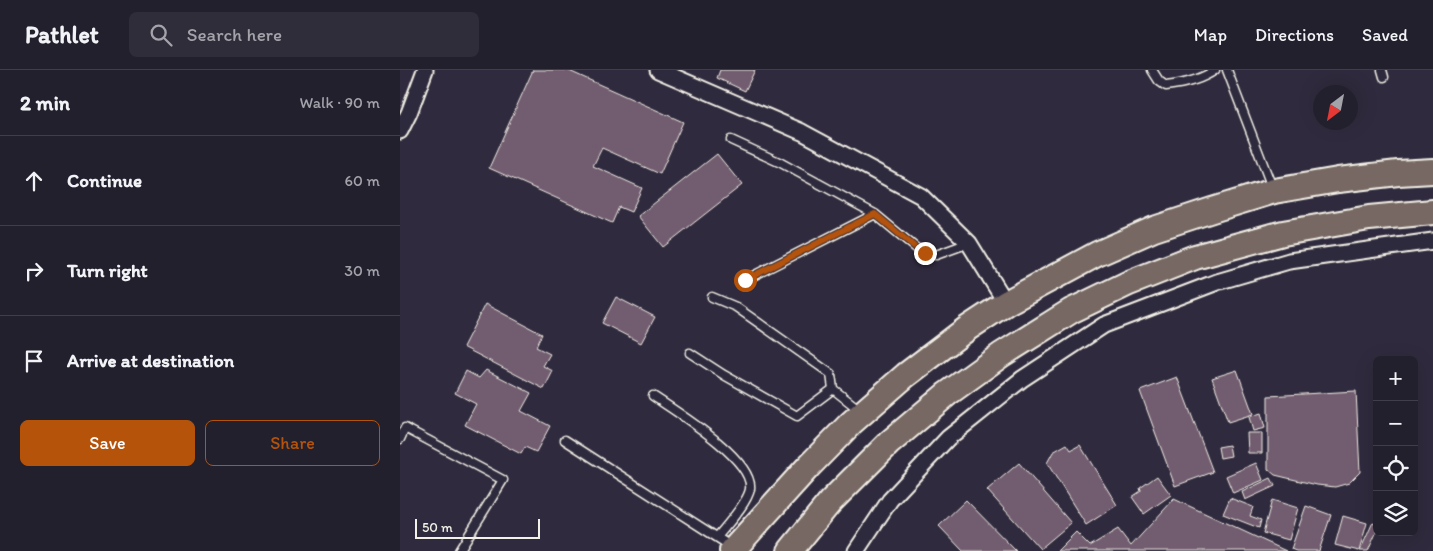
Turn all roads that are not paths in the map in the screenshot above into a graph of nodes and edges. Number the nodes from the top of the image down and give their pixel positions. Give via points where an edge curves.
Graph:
1 (425, 70) edge
2 (658, 70) edge
3 (1152, 70) edge
4 (1215, 70) edge
5 (1227, 70) edge
6 (400, 131) edge
7 (730, 140) dead end
8 (1433, 171) edge
9 (1274, 192) junction
10 (1433, 212) edge
11 (875, 214) junction
12 (1433, 241) edge
13 (969, 243) junction
14 (745, 280) dead end
15 (712, 297) dead end
16 (1006, 303) junction
17 (690, 353) dead end
18 (833, 389) junction
19 (653, 396) dead end
20 (863, 412) junction
21 (400, 439) edge
22 (565, 440) dead end
23 (728, 545) edge
24 (459, 551) edge
25 (791, 551) edge
26 (856, 551) edge

1 - 6 street
2 - 13 street via 802,132 921,196
3 - 4 lane via 1166,86 1187,82
5 - 9 lane
7 - 11 lane via 781,162
8 - 9 highway via 1338,180
9 - 16 highway via 1154,229 1097,254
10 - 25 highway via 1368,218 1283,233 1195,257 1129,283 1071,311 947,394 889,443 830,502
11 - 13 lane via 925,253 936,255
11 - 14 lane
12 - 26 street via 1289,261 1217,282 1104,325 1022,380 948,438 890,500
13 - 16 street
15 - 18 lane via 736,307 831,374
16 - 20 highway via 906,375
17 - 18 lane via 797,416
18 - 20 lane
19 - 23 lane via 717,440 740,465 750,482 750,491
20 - 23 highway
21 - 24 lane via 405,428 503,480
22 - 23 lane

